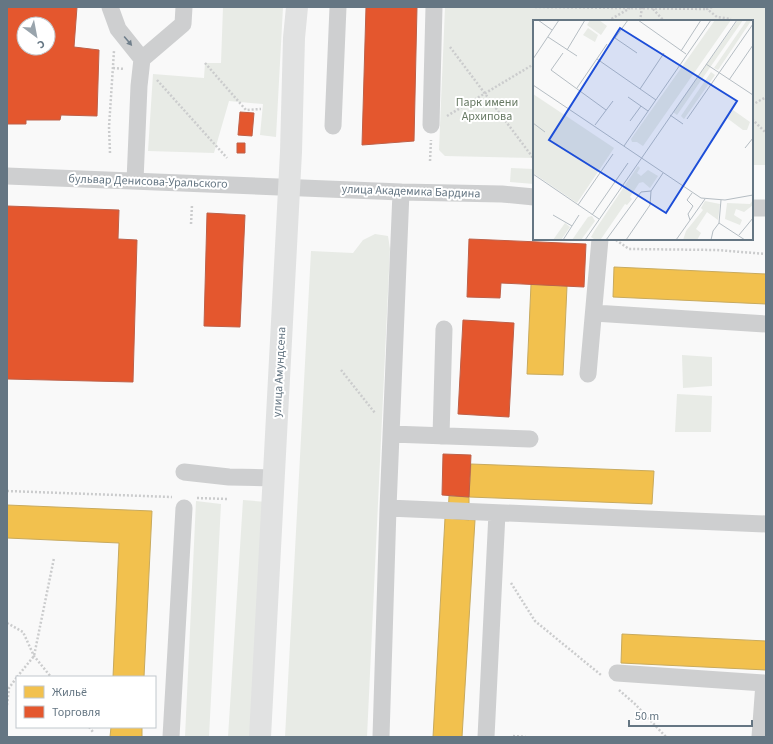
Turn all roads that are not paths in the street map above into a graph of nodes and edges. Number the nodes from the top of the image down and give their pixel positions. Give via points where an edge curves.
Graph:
1 (110, 7) edge
2 (184, 7) edge
3 (296, 7) edge
4 (338, 7) edge
5 (434, 7) edge
6 (141, 64) junction
7 (437, 122) road end
8 (333, 126) dead end
9 (7, 176) edge
10 (135, 181) junction
11 (289, 187) junction
12 (401, 192) junction
13 (533, 197) edge
14 (753, 208) edge
15 (766, 208) edge
16 (600, 240) edge
17 (594, 313) junction
18 (766, 324) edge
19 (444, 329) dead end
20 (588, 374) dead end
21 (391, 434) junction
22 (441, 436) junction
23 (530, 439) dead end
24 (184, 472) dead end
25 (274, 478) junction
26 (185, 501) road end
27 (388, 508) junction
28 (497, 513) junction
29 (766, 524) edge
30 (609, 674) road end
31 (171, 737) edge
32 (260, 737) edge
33 (381, 737) edge
34 (486, 737) edge
35 (760, 737) edge

1 -> 6 street via 118,29
2 - 6 street via 183,24
3 - 11 main road, улица Амундсена
4 - 8 street
5 - 7 street
6 - 10 street
9 - 10 street, бульвар Денисова-Уральского
10 - 11 street, бульвар Денисова-Уральского
11 - 12 street, улица Академика Бардина
11 - 25 main road, улица Амундсена
12 - 13 street, улица Академика Бардина
12 - 21 street
14 - 15 street
16 - 17 street
17 - 18 street
17 - 20 street
19 - 22 street
21 - 22 street
21 - 27 street
22 - 23 street
24 - 25 street
25 - 32 main road, улица Амундсена
26 - 31 street
27 - 28 street
27 - 33 street
28 - 29 street
28 - 34 street
30 - 35 street via 764,683

